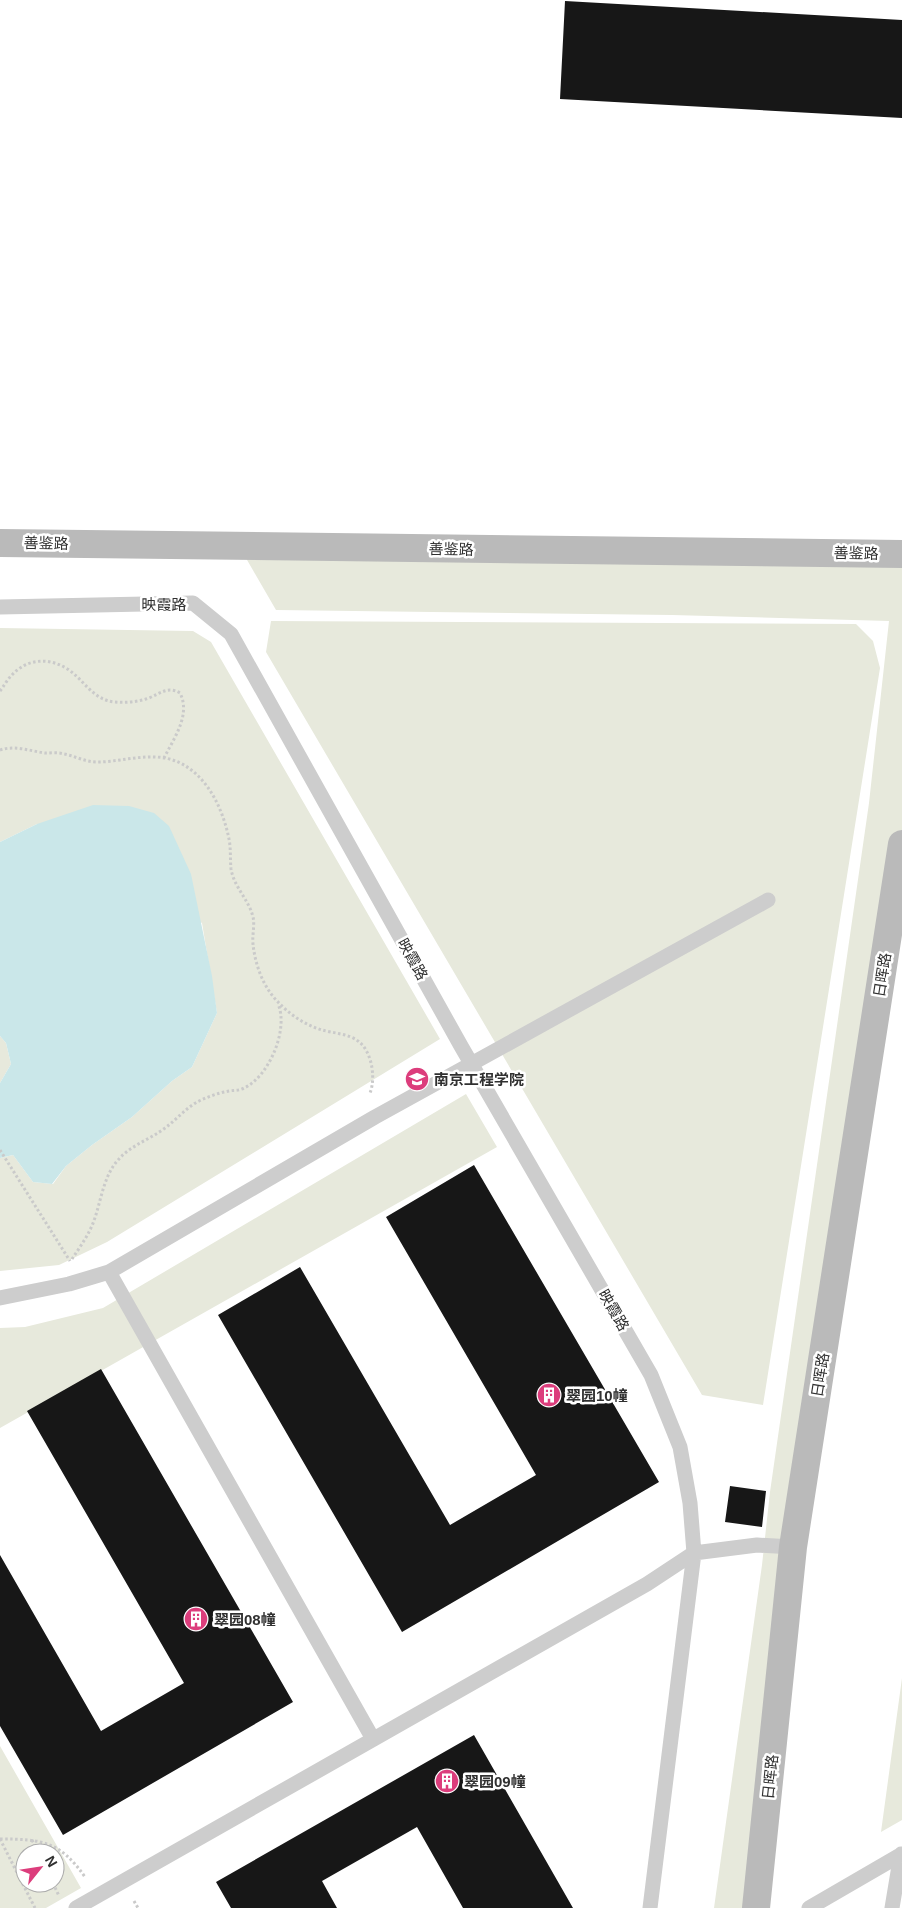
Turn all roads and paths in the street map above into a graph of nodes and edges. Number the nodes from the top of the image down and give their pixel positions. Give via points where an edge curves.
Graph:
1 (0, 543) edge
2 (902, 554) edge
3 (0, 607) edge
4 (0, 691) edge
5 (0, 750) edge
6 (164, 758) junction
7 (902, 844) edge
8 (768, 900) dead end
9 (277, 1001) junction
10 (471, 1063) junction
11 (375, 1117) junction
12 (0, 1150) edge
13 (71, 1262) junction
14 (108, 1272) junction
15 (69, 1284) junction
16 (0, 1298) edge
17 (793, 1547) junction
18 (694, 1553) junction
19 (373, 1739) junction
20 (0, 1839) edge
21 (32, 1839) junction
22 (34, 1843) edge
23 (902, 1854) edge
24 (98, 1896) junction
25 (34, 1908) edge
26 (76, 1908) edge
27 (650, 1908) edge
28 (756, 1908) edge
29 (809, 1908) edge
30 (892, 1908) edge

1 - 2 street, 善鉴路
3 - 10 lane, 映霞路 via 193,603 231,634
4 - 6 path via 24,665 38,660 66,668 98,697 112,702 129,703 169,689 175,690 180,693 185,708
5 - 6 path via 10,748 64,754 98,762 134,757
6 - 9 path via 189,767 205,784 221,812 230,840 231,870 253,918 252,943 257,967
7 - 17 street, 日晖路
8 - 10 lane
9 - 11 path via 302,1022 351,1037 364,1047 372,1074 368,1100
9 - 13 path via 282,1012 282,1024 275,1049 264,1068 247,1087 198,1102 166,1128 128,1150 109,1174 91,1229
10 - 11 lane
10 - 18 lane, 映霞路 via 651,1375 680,1447
11 - 14 lane
12 - 13 path
13 - 15 path
14 - 15 lane
14 - 19 lane
15 - 16 lane
17 - 18 lane via 758,1544
17 - 28 street, 日晖路
18 - 19 lane via 647,1584
18 - 27 lane, 映霞路
19 - 24 lane
20 - 21 path
20 - 25 path
21 - 22 path
21 - 24 path via 55,1846 77,1865
23 - 29 lane
23 - 30 lane
24 - 26 lane

